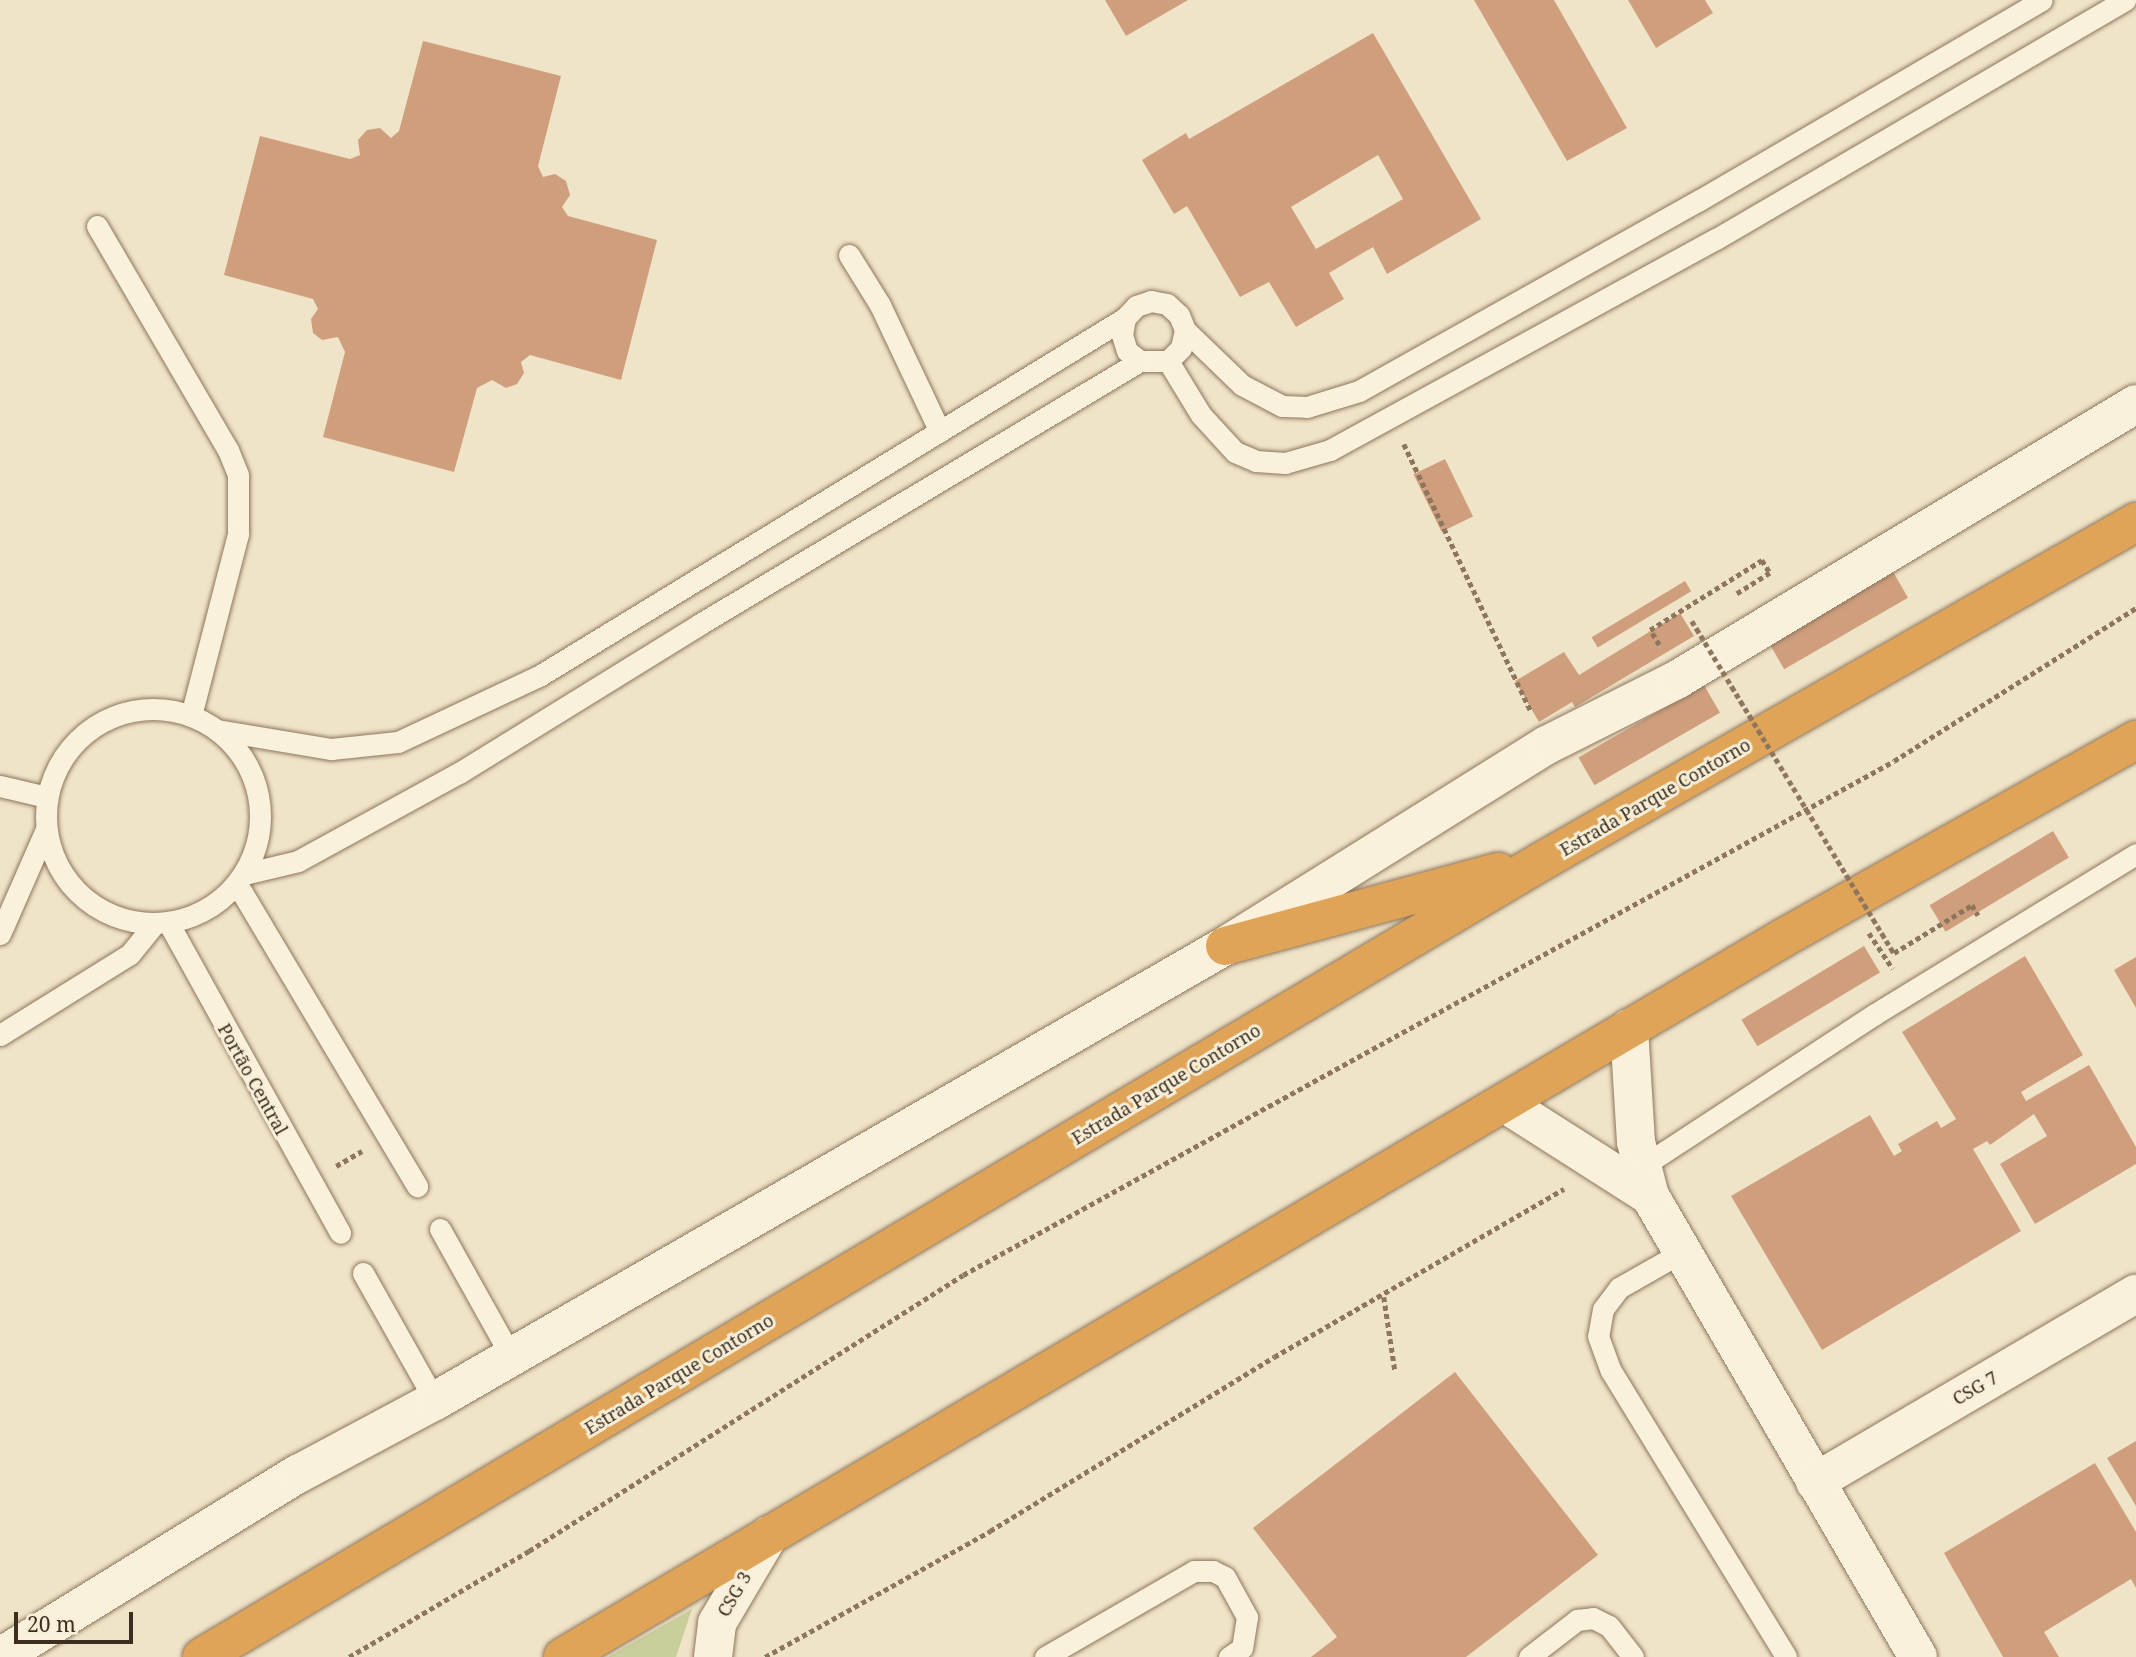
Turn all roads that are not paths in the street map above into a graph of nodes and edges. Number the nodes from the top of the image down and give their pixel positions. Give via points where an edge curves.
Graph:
1 (2042, 0) edge
2 (2125, 0) edge
3 (97, 226) dead end
4 (849, 255) dead end
5 (1125, 318) junction
6 (1185, 330) junction
7 (1140, 361) junction
8 (1168, 361) junction
9 (2136, 404) edge
10 (940, 432) junction
11 (2136, 522) edge
12 (191, 716) junction
13 (217, 730) junction
14 (2136, 740) edge
15 (0, 786) edge
16 (47, 797) junction
17 (46, 829) junction
18 (2136, 854) edge
19 (1544, 860) junction
20 (240, 879) junction
21 (161, 924) junction
22 (0, 934) edge
23 (1225, 946) junction
24 (1629, 1028) junction
25 (0, 1035) edge
26 (1504, 1103) junction
27 (1629, 1177) junction
28 (417, 1186) dead end
29 (440, 1229) dead end
30 (340, 1233) dead end
31 (1682, 1252) junction
32 (363, 1273) dead end
33 (2136, 1294) edge
34 (511, 1356) junction
35 (435, 1401) junction
36 (1815, 1482) junction
37 (769, 1535) junction
38 (0, 1657) edge
39 (202, 1657) edge
40 (563, 1657) edge
41 (713, 1657) edge
42 (1045, 1657) edge
43 (1229, 1657) edge
44 (1529, 1657) edge
45 (1633, 1657) edge
46 (1786, 1657) edge
47 (1918, 1657) edge

1 - 6 lane via 1698,201 1359,391 1307,407 1282,406 1242,385
2 - 8 lane via 1716,239 1330,450 1285,463 1256,461 1220,440
3 - 12 lane via 228,450 238,475 238,534
4 - 10 lane via 880,305
5 - 6 lane via 1136,306 1159,303 1179,315
5 - 7 lane via 1122,335 1127,351
5 - 10 lane
6 - 8 lane via 1181,348
7 - 8 lane
7 - 20 lane via 459,773 298,861
9 - 23 street via 1678,679 1547,745
10 - 13 lane via 539,676 398,741 331,749
11 - 19 highway, Estrada Parque Contorno
12 - 13 lane
12 - 16 lane via 144,709 100,723 65,754
13 - 20 lane via 243,760 258,796 258,836
14 - 24 highway
15 - 16 lane
16 - 17 lane
17 - 21 lane via 58,867 82,898 115,918
17 - 22 lane
18 - 27 lane via 1875,1014
19 - 23 highway
19 - 39 highway, Estrada Parque Contorno
20 - 21 lane via 195,916
20 - 28 lane
21 - 25 lane via 130,954
21 - 30 lane, Portão Central
23 - 34 street
24 - 26 highway
24 - 27 street
26 - 27 street
26 - 37 highway
27 - 31 street
29 - 34 lane
31 - 36 street
31 - 46 lane via 1619,1289 1603,1309 1598,1336 1611,1371
32 - 35 lane
33 - 36 street, CSG 7
34 - 35 street
35 - 38 street via 298,1474
36 - 47 street
37 - 40 highway
37 - 41 street, CSG 3 via 717,1623
42 - 43 lane via 1194,1571 1213,1571 1226,1577 1247,1617 1242,1648
44 - 45 lane via 1577,1620 1593,1618 1609,1626

